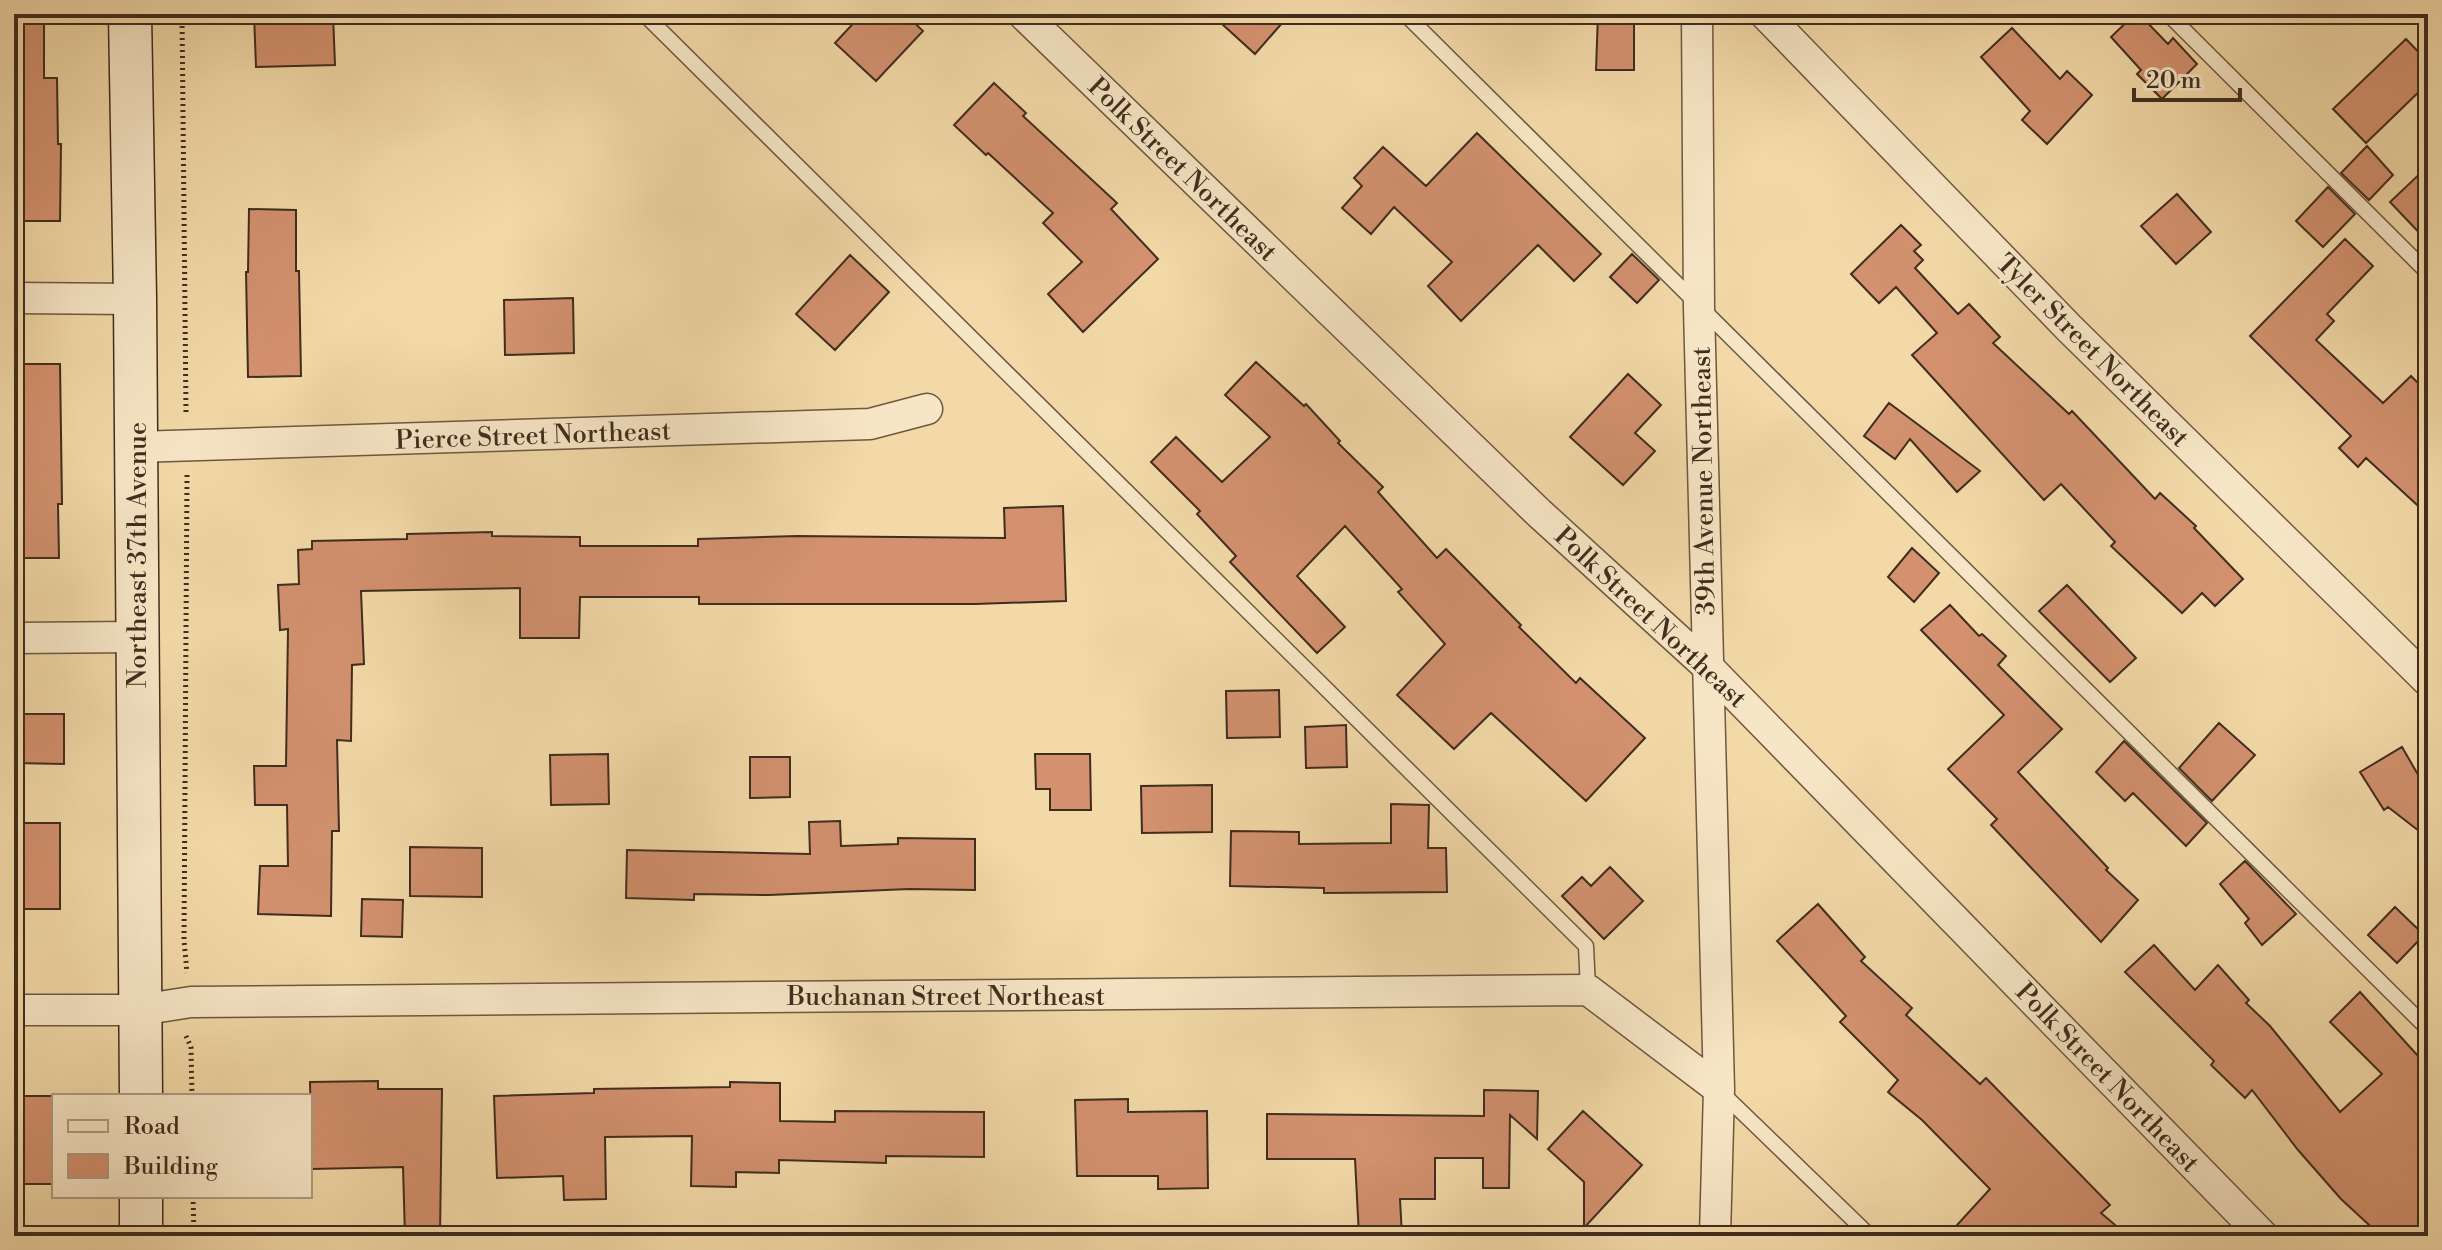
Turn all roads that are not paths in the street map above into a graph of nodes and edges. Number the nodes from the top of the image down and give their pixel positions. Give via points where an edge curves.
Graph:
1 (130, 14) edge
2 (644, 14) edge
3 (1023, 14) edge
4 (1405, 14) edge
5 (1697, 14) edge
6 (1765, 14) edge
7 (2168, 14) edge
8 (2428, 273) edge
9 (14, 298) edge
10 (135, 299) junction
11 (1699, 308) junction
12 (927, 409) dead end
13 (136, 447) junction
14 (137, 637) junction
15 (14, 638) edge
16 (1708, 667) junction
17 (2428, 681) edge
18 (1588, 990) junction
19 (14, 1010) edge
20 (140, 1010) junction
21 (2428, 1029) edge
22 (1719, 1089) junction
23 (141, 1094) edge
24 (141, 1198) edge
25 (141, 1236) edge
26 (1715, 1236) edge
27 (1870, 1236) edge
28 (2263, 1236) edge

1 - 10 street, Northeast 37th Avenue
2 - 18 lane via 1586,946
3 - 16 street, Polk Street Northeast via 1539,513
4 - 11 lane
5 - 11 street, 39th Avenue Northeast
6 - 17 street, Tyler Street Northeast via 2069,328
7 - 8 lane
9 - 10 street
10 - 13 street, Northeast 37th Avenue
11 - 16 street, 39th Avenue Northeast
11 - 21 lane
12 - 13 street, Pierce Street Northeast via 870,424
13 - 14 street, Northeast 37th Avenue
14 - 15 street
14 - 20 street, Northeast 37th Avenue
16 - 22 street, 39th Avenue Northeast
16 - 28 street, Polk Street Northeast
18 - 20 street, Buchanan Street Northeast via 191,1002
18 - 22 street
19 - 20 street, Buchanan Street Northeast
20 - 23 street, Northeast 37th Avenue
22 - 26 street, 39th Avenue Northeast
22 - 27 lane
24 - 25 street

